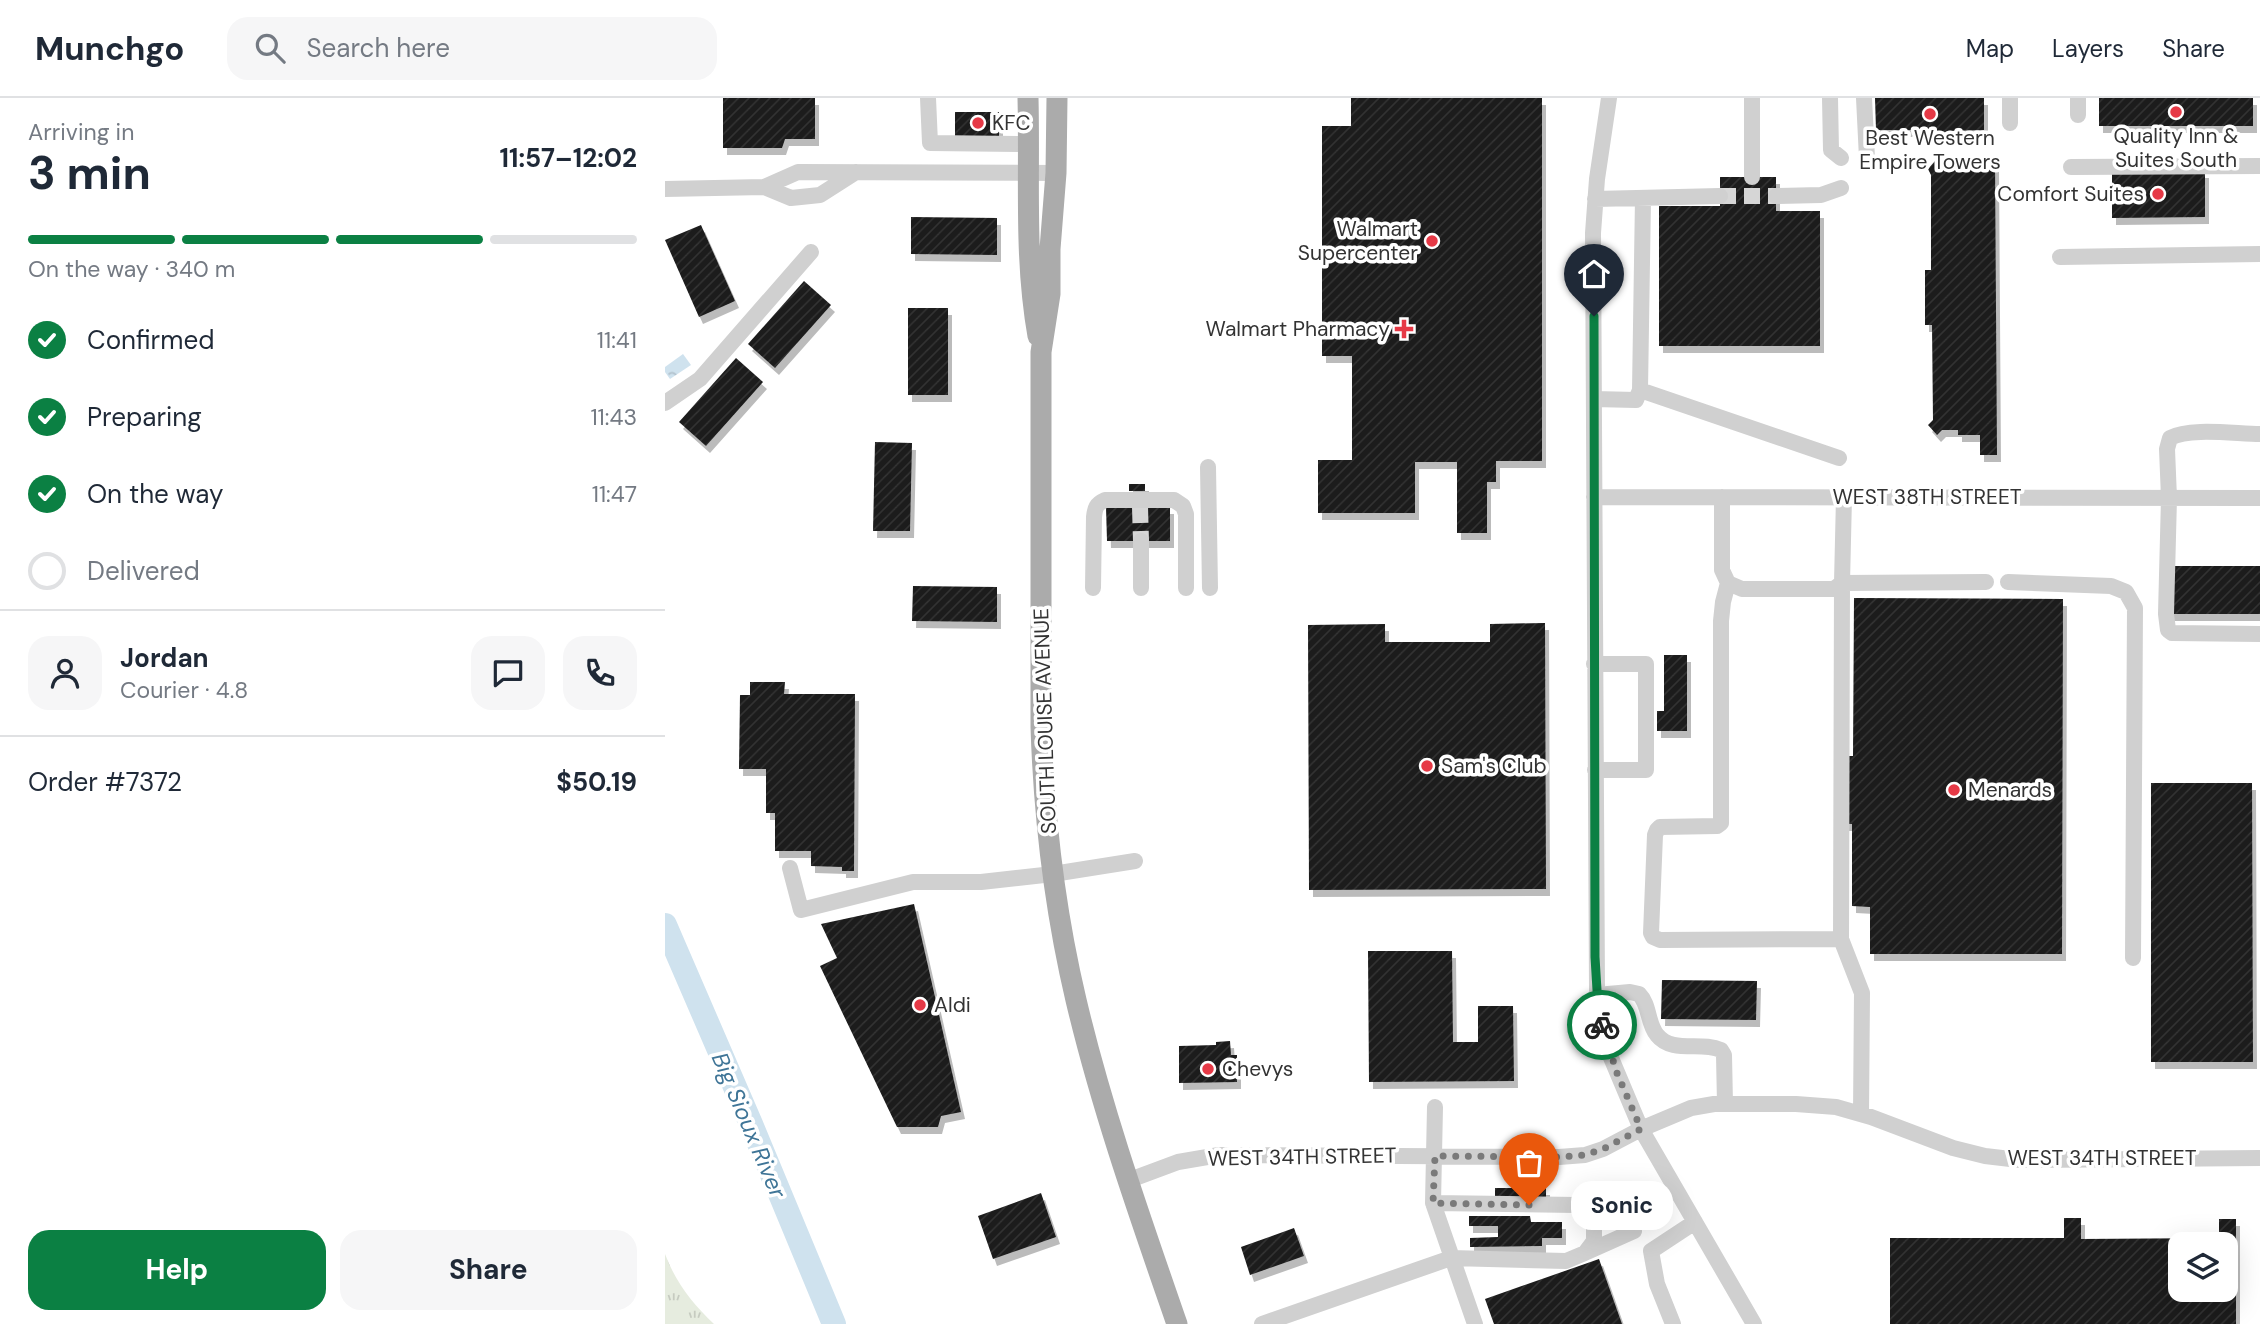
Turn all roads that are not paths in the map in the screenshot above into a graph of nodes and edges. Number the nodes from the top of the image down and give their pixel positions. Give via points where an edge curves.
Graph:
1 (928, 98) edge
2 (1028, 98) edge
3 (1057, 98) edge
4 (1609, 98) edge
5 (1752, 98) edge
6 (1830, 98) edge
7 (1864, 98) edge
8 (2010, 98) edge
9 (2078, 98) edge
10 (2078, 115) dead end
11 (2010, 122) dead end
12 (1028, 144) junction
13 (1841, 158) dead end
14 (1867, 158) dead end
15 (2260, 166) edge
16 (2071, 167) dead end
17 (856, 172) junction
18 (1028, 173) junction
19 (1056, 173) junction
20 (1752, 177) dead end
21 (764, 187) junction
22 (1841, 188) dead end
23 (665, 189) edge
24 (1720, 196) tunnel mouth
25 (1776, 196) tunnel mouth
26 (1595, 198) junction
27 (1643, 198) junction
28 (811, 252) dead end
29 (2260, 254) edge
30 (2060, 257) dead end
31 (1041, 352) junction
32 (1640, 390) junction
33 (1594, 400) junction
34 (665, 404) edge
35 (2260, 434) edge
36 (1839, 458) dead end
37 (1208, 467) dead end
38 (1594, 496) junction
39 (1722, 497) junction
40 (1844, 497) junction
41 (2169, 498) junction
42 (2260, 498) edge
43 (1141, 541) tunnel mouth
44 (1986, 582) dead end
45 (2008, 582) dead end
46 (1728, 583) junction
47 (1842, 583) junction
48 (1093, 588) dead end
49 (1141, 588) dead end
50 (1186, 588) dead end
51 (1210, 588) dead end
52 (2260, 634) edge
53 (1594, 664) junction
54 (1595, 770) junction
55 (1135, 861) dead end
56 (790, 868) dead end
57 (1053, 874) junction
58 (1841, 939) junction
59 (2133, 958) dead end
60 (1597, 995) junction
61 (1725, 1104) junction
62 (1436, 1107) dead end
63 (1861, 1114) junction
64 (1641, 1129) junction
65 (1435, 1156) junction
66 (2260, 1158) edge
67 (1127, 1181) junction
68 (1433, 1203) junction
69 (1583, 1209) junction
70 (1695, 1222) junction
71 (1585, 1253) junction
72 (1451, 1258) junction
73 (1177, 1324) edge
74 (1262, 1324) edge
75 (1475, 1324) edge
76 (1673, 1324) edge
77 (1754, 1324) edge

1 - 12 street via 930,144
2 - 12 main road, SOUTH LOUISE AVENUE
3 - 19 main road, SOUTH LOUISE AVENUE
4 - 26 street
5 - 20 street
6 - 13 street via 1831,150
7 - 14 street
8 - 11 street
9 - 10 street
12 - 18 main road, SOUTH LOUISE AVENUE
15 - 16 street
17 - 18 street
17 - 21 street via 798,172
17 - 21 street via 820,195 791,198
18 - 19 street
18 - 31 main road, SOUTH LOUISE AVENUE via 1031,296
19 - 31 main road, SOUTH LOUISE AVENUE via 1050,294
21 - 23 street
22 - 25 street via 1821,195
24 - 27 street
26 - 27 street
26 - 33 street
27 - 32 street
28 - 34 street via 700,379
29 - 30 street
31 - 57 main road, SOUTH LOUISE AVENUE via 1041,714
32 - 33 street via 1636,400
32 - 36 street
33 - 38 street
35 - 41 street via 2177,434 2167,449
37 - 51 street
38 - 39 street, WEST 38TH STREET
38 - 53 street
39 - 40 street, WEST 38TH STREET
39 - 46 street via 1723,569
40 - 41 street, WEST 38TH STREET
40 - 47 street
41 - 42 street, WEST 38TH STREET
41 - 52 street via 2168,630
43 - 49 street
44 - 47 street
45 - 59 street via 2111,586 2126,593 2135,608
46 - 47 street via 1742,589 1834,589
46 - 58 street via 1721,621 1721,823 1657,830 1651,933 1660,940
47 - 58 street
48 - 50 street via 1095,508 1099,503 1174,500 1186,514
53 - 54 street
53 - 54 street via 1646,664 1646,770
54 - 60 street
55 - 57 street
56 - 57 street via 801,910 913,882 981,882
57 - 67 main road, SOUTH LOUISE AVENUE via 1075,998
58 - 63 street via 1862,993
60 - 61 street via 1639,994 1654,1031 1665,1042 1721,1050
60 - 64 street via 1609,1053
61 - 63 street, WEST 34TH STREET via 1823,1106
61 - 64 street, WEST 34TH STREET via 1691,1108
62 - 65 street
63 - 66 street, WEST 34TH STREET via 1953,1148 2019,1160
64 - 65 street, WEST 34TH STREET via 1585,1155
64 - 70 street
65 - 67 street, WEST 34TH STREET via 1219,1155 1178,1162
65 - 68 street
67 - 73 main road, SOUTH LOUISE AVENUE
68 - 69 street via 1577,1205
68 - 72 street
69 - 71 street via 1594,1226 1594,1241
69 - 71 street via 1611,1194 1634,1231
70 - 76 street via 1651,1251 1657,1284
70 - 77 street
71 - 72 street via 1566,1261
72 - 74 street
72 - 75 street

